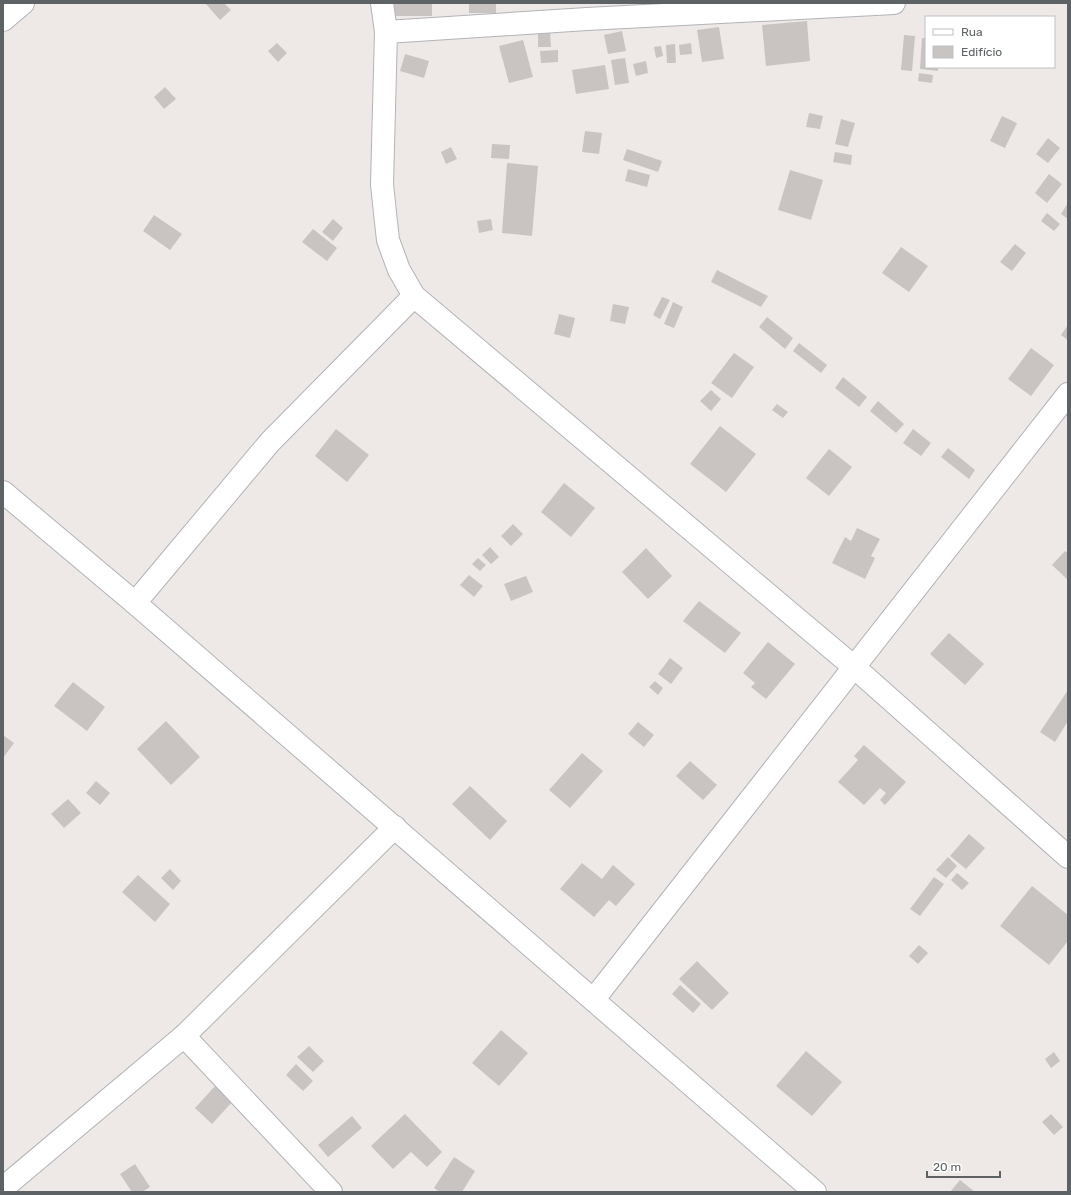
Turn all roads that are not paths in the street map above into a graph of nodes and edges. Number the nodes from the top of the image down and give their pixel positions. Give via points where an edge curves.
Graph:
1 (23, 3) edge
2 (382, 3) edge
3 (894, 3) edge
4 (3, 20) edge
5 (386, 32) junction
6 (414, 296) junction
7 (1068, 394) edge
8 (3, 492) edge
9 (135, 603) junction
10 (854, 667) junction
11 (395, 827) junction
12 (1068, 857) edge
13 (594, 999) junction
14 (184, 1036) junction
15 (3, 1188) edge
16 (331, 1192) edge
17 (815, 1192) edge

1 - 4 street
2 - 5 street
3 - 5 street
5 - 6 street via 382,184 385,213 388,240 399,270
6 - 9 street via 270,442
6 - 10 street
7 - 10 street
8 - 9 street
9 - 11 street
10 - 12 street
10 - 13 street
11 - 13 street
11 - 14 street
13 - 17 street
14 - 15 street
14 - 16 street

